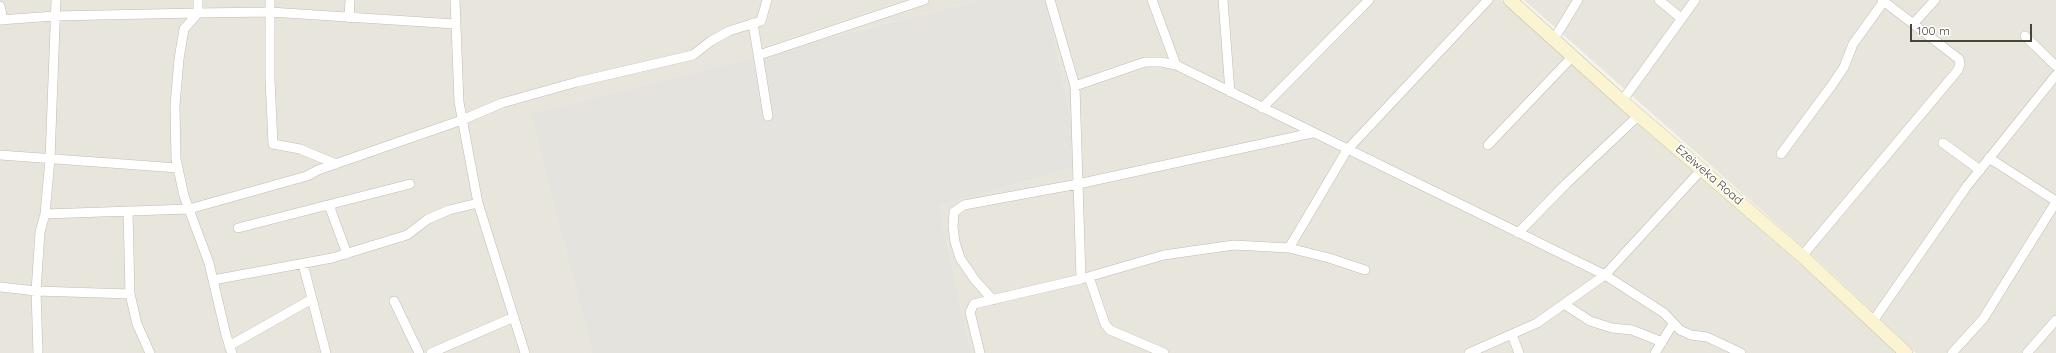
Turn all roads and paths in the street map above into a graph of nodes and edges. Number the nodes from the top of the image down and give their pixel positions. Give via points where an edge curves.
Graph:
1 (56, 0) edge
2 (198, 0) edge
3 (270, 0) edge
4 (350, 0) edge
5 (455, 0) edge
6 (767, 0) edge
7 (924, 0) edge
8 (1050, 0) edge
9 (1152, 0) edge
10 (1223, 0) edge
11 (1369, 0) edge
12 (1488, 0) edge
13 (1510, 0) edge
14 (1578, 0) edge
15 (1659, 0) edge
16 (1694, 0) edge
17 (1935, 0) edge
18 (1883, 1) edge
19 (0, 6) edge
20 (270, 12) junction
21 (198, 13) junction
22 (54, 16) junction
23 (349, 18) junction
24 (1681, 18) junction
25 (1, 20) edge
26 (455, 24) junction
27 (753, 24) junction
28 (1913, 24) junction
29 (2025, 36) dead end
30 (1554, 39) junction
31 (759, 55) junction
32 (1573, 56) junction
33 (1176, 65) junction
34 (2056, 66) edge
35 (2056, 75) edge
36 (1074, 86) junction
37 (1230, 92) junction
38 (1622, 101) junction
39 (1262, 108) junction
40 (1639, 115) junction
41 (768, 116) dead end
42 (462, 120) junction
43 (1312, 133) junction
44 (1942, 143) dead end
45 (1488, 145) dead end
46 (1347, 150) junction
47 (1781, 154) dead end
48 (0, 155) edge
49 (1989, 158) junction
50 (50, 159) junction
51 (336, 164) junction
52 (178, 168) junction
53 (1702, 169) junction
54 (1980, 170) junction
55 (410, 184) dead end
56 (1078, 184) junction
57 (2056, 201) edge
58 (478, 203) junction
59 (329, 205) junction
60 (189, 209) junction
61 (128, 211) junction
62 (45, 214) junction
63 (238, 228) dead end
64 (1518, 233) junction
65 (1289, 248) junction
66 (348, 254) junction
67 (1802, 256) junction
68 (303, 264) junction
69 (1365, 270) dead end
70 (1605, 275) junction
71 (1085, 278) junction
72 (213, 280) junction
73 (0, 287) edge
74 (36, 291) junction
75 (130, 294) junction
76 (312, 299) junction
77 (993, 300) junction
78 (394, 301) dead end
79 (1564, 304) junction
80 (514, 317) junction
81 (2056, 320) edge
82 (1873, 321) junction
83 (1673, 324) junction
84 (1512, 335) junction
85 (1662, 342) junction
86 (231, 349) edge
87 (38, 353) edge
88 (150, 353) edge
89 (326, 353) edge
90 (419, 353) edge
91 (431, 353) edge
92 (525, 353) edge
93 (980, 353) edge
94 (1164, 353) edge
95 (1469, 353) edge
96 (1519, 353) edge
97 (1655, 353) edge
98 (1740, 353) edge
99 (1906, 353) edge
100 (1952, 353) edge
101 (2027, 353) edge

1 - 22 street
2 - 21 street
3 - 20 street
4 - 23 street
5 - 26 street
6 - 27 street via 760,21
7 - 31 street
8 - 36 street
9 - 33 street
10 - 37 street
11 - 39 street
12 - 46 street
13 - 30 main road, Ezeiweka Road
14 - 30 street
15 - 24 street
16 - 24 street
17 - 28 street
18 - 28 street
18 - 47 street via 1853,44 1844,67
19 - 25 street
20 - 21 street
20 - 23 street
20 - 51 street via 273,144 300,149
21 - 22 street
21 - 52 street via 184,29 179,59 175,106
22 - 25 street
22 - 50 street
23 - 26 street
24 - 38 street
26 - 42 street
27 - 31 street
27 - 42 street via 711,41 693,55 577,82 502,103
28 - 67 street via 1959,59 1958,70
29 - 34 street
30 - 32 main road, Ezeiweka Road
31 - 41 street
32 - 38 main road, Ezeiweka Road
32 - 45 street
33 - 36 street via 1145,62
33 - 37 street
35 - 49 street
36 - 56 street
37 - 39 street
38 - 40 main road, Ezeiweka Road
39 - 43 street
40 - 53 main road, Ezeiweka Road
40 - 64 street via 1566,183
42 - 51 street
42 - 58 street
43 - 46 street
43 - 56 street
44 - 54 street
46 - 64 street
46 - 65 street
48 - 50 street
49 - 54 street
49 - 57 street
50 - 52 street
50 - 62 street
51 - 60 street via 307,176
52 - 60 street
53 - 67 main road, Ezeiweka Road
53 - 70 street
54 - 82 street
55 - 59 street
56 - 71 street
56 - 77 street via 964,205 954,212 953,227 960,258 974,280
57 - 100 street via 1983,319
58 - 66 street via 449,210 428,219 407,235
58 - 80 street
59 - 63 street
59 - 66 street
60 - 61 street
60 - 72 street
61 - 62 street
61 - 75 street
62 - 74 street via 40,232
64 - 70 street
65 - 69 street
65 - 71 street via 1234,245 1164,255
66 - 68 street
67 - 82 main road, Ezeiweka Road
68 - 72 street
68 - 76 street
70 - 79 street
70 - 83 street via 1664,313
71 - 77 street
71 - 94 street via 1110,330
72 - 86 street
73 - 74 street
74 - 75 street
74 - 87 street
75 - 88 street via 137,324
76 - 86 street
76 - 89 street
77 - 93 street via 974,304 970,312
78 - 90 street
79 - 84 street via 1537,323
79 - 85 street via 1590,321 1612,328 1632,330
80 - 91 street
80 - 92 street
81 - 101 street
82 - 99 main road, Ezeiweka Road
83 - 85 street
83 - 98 street via 1691,335 1707,336
84 - 95 street
84 - 96 street
85 - 97 street

